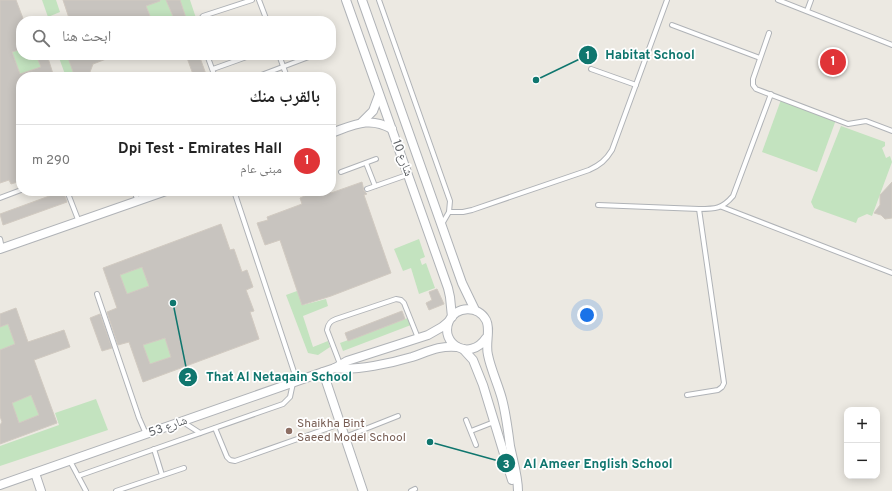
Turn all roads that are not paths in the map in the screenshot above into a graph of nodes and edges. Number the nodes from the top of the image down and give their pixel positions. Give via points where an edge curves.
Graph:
1 (252, 0) edge
2 (259, 0) edge
3 (346, 0) edge
4 (362, 0) edge
5 (379, 0) edge
6 (667, 0) edge
7 (778, 0) edge
8 (811, 0) edge
9 (807, 11) junction
10 (203, 16) edge
11 (264, 16) edge
12 (672, 25) dead end
13 (769, 33) dead end
14 (892, 45) edge
15 (760, 58) junction
16 (209, 60) edge
17 (238, 60) edge
18 (281, 60) edge
19 (301, 60) edge
20 (283, 67) junction
21 (213, 69) junction
22 (592, 69) dead end
23 (214, 72) edge
24 (270, 72) edge
25 (285, 72) edge
26 (636, 85) junction
27 (771, 94) junction
28 (379, 95) junction
29 (361, 123) junction
30 (392, 129) junction
31 (336, 131) edge
32 (892, 131) edge
33 (376, 159) dead end
34 (366, 163) junction
35 (341, 172) dead end
36 (408, 174) junction
37 (375, 186) junction
38 (367, 189) dead end
39 (16, 192) edge
40 (69, 196) edge
41 (136, 196) edge
42 (152, 196) edge
43 (236, 196) edge
44 (0, 198) edge
45 (138, 201) junction
46 (598, 205) dead end
47 (722, 207) junction
48 (699, 209) junction
49 (449, 212) junction
50 (79, 222) junction
51 (441, 224) junction
52 (0, 239) edge
53 (1, 249) edge
54 (892, 274) edge
55 (97, 294) dead end
56 (475, 310) junction
57 (450, 320) junction
58 (418, 338) junction
59 (486, 338) junction
60 (460, 348) junction
61 (338, 366) junction
62 (323, 372) junction
63 (295, 382) junction
64 (687, 395) dead end
65 (398, 416) dead end
66 (466, 420) dead end
67 (182, 422) junction
68 (506, 422) junction
69 (495, 423) junction
70 (340, 424) junction
71 (216, 428) junction
72 (471, 431) junction
73 (200, 433) junction
74 (146, 434) junction
75 (344, 437) junction
76 (476, 445) dead end
77 (154, 450) junction
78 (70, 460) junction
79 (184, 468) dead end
80 (35, 473) junction
81 (162, 475) junction
82 (78, 476) junction
83 (0, 485) edge
84 (41, 491) edge
85 (86, 491) edge
86 (116, 491) edge
87 (362, 491) edge
88 (518, 491) edge

1 - 10 lane
2 - 11 lane
3 - 28 street, شارع 10
4 - 51 street, شارع 10
5 - 49 lane via 449,195
6 - 26 lane
7 - 9 lane
8 - 9 lane
9 - 14 lane
12 - 15 lane
13 - 15 lane
15 - 27 lane via 753,84 756,89
16 - 21 lane
17 - 21 lane
18 - 20 lane
19 - 20 lane
20 - 24 lane
20 - 25 lane
21 - 23 lane
22 - 26 lane
26 - 49 lane via 612,150 603,163 472,210
27 - 32 lane via 848,124 866,121
27 - 47 lane via 733,196
28 - 29 street via 374,111
28 - 30 street, شارع 10
29 - 30 street via 377,123
29 - 31 street
30 - 36 street, شارع 10
33 - 34 lane
34 - 35 lane
34 - 37 lane
36 - 37 lane
36 - 57 street, شارع 10 via 448,288
37 - 38 lane
39 - 44 lane
40 - 50 lane
41 - 45 lane
42 - 45 street
43 - 63 lane
45 - 50 street
46 - 48 lane
47 - 48 lane
47 - 54 lane
48 - 64 lane via 724,383 718,390
49 - 51 lane
50 - 53 street
51 - 56 street, شارع 10 via 462,283
52 - 53 lane
55 - 74 lane via 138,418
56 - 57 street via 456,312
56 - 59 street via 488,325
57 - 58 street, شارع 53 via 436,332
57 - 60 street via 448,336
58 - 61 street, شارع 53
58 - 61 lane via 401,300 396,299 336,319 331,321 327,330
59 - 60 street via 477,348
59 - 68 street via 487,354
60 - 61 street, شارع 53 via 442,347 371,366 344,369
60 - 69 street via 473,360
61 - 62 street, شارع 53
62 - 63 street, شارع 53
62 - 70 street
63 - 67 street, شارع 53
63 - 71 lane via 290,397 283,404
65 - 75 lane
66 - 72 lane
67 - 73 lane
67 - 74 street, شارع 53
68 - 69 street via 502,426
68 - 88 street
69 - 72 lane
69 - 88 street
70 - 71 lane via 235,461 227,457
70 - 75 street
71 - 73 lane
72 - 76 lane
73 - 77 lane
74 - 78 street, شارع 53
75 - 87 street
77 - 81 lane
77 - 82 lane
78 - 80 street, شارع 53
78 - 82 lane
79 - 81 lane
80 - 83 street, شارع 53
80 - 84 street
81 - 86 lane
82 - 85 lane

